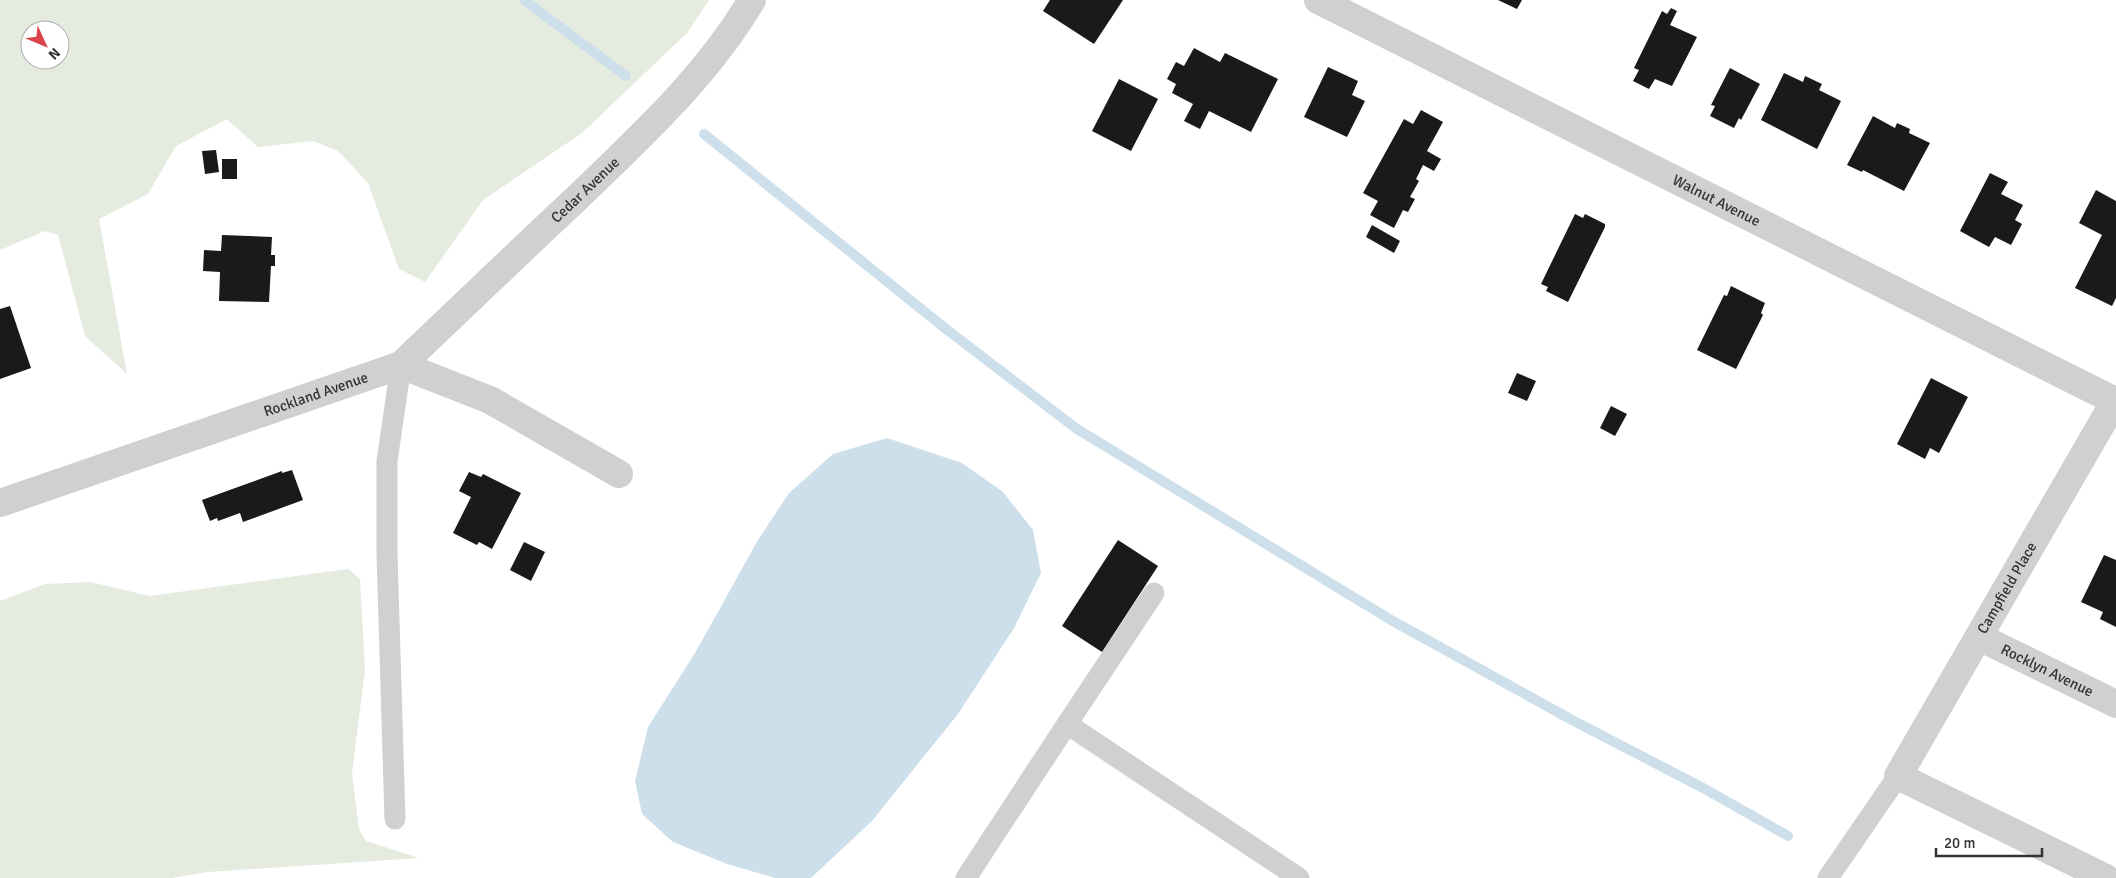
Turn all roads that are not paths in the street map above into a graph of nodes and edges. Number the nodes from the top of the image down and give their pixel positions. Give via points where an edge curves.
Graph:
1 (752, 0) edge
2 (1318, 0) edge
3 (401, 365) junction
4 (2115, 400) edge
5 (619, 474) dead end
6 (0, 504) edge
7 (1154, 593) dead end
8 (1979, 637) junction
9 (2116, 704) edge
10 (1067, 724) junction
11 (1898, 776) junction
12 (395, 819) dead end
13 (966, 878) edge
14 (1299, 878) edge
15 (1828, 878) edge
16 (2106, 878) edge

1 - 3 street, Cedar Avenue via 733,32 698,77 650,128
2 - 4 street, Walnut Avenue
3 - 5 street via 490,400
3 - 6 street, Rockland Avenue
3 - 12 lane via 387,461
4 - 8 street, Campfield Place
7 - 10 lane
8 - 9 street, Rocklyn Avenue
8 - 11 street, Campfield Place
10 - 13 lane
10 - 14 lane
11 - 15 lane
11 - 16 street

